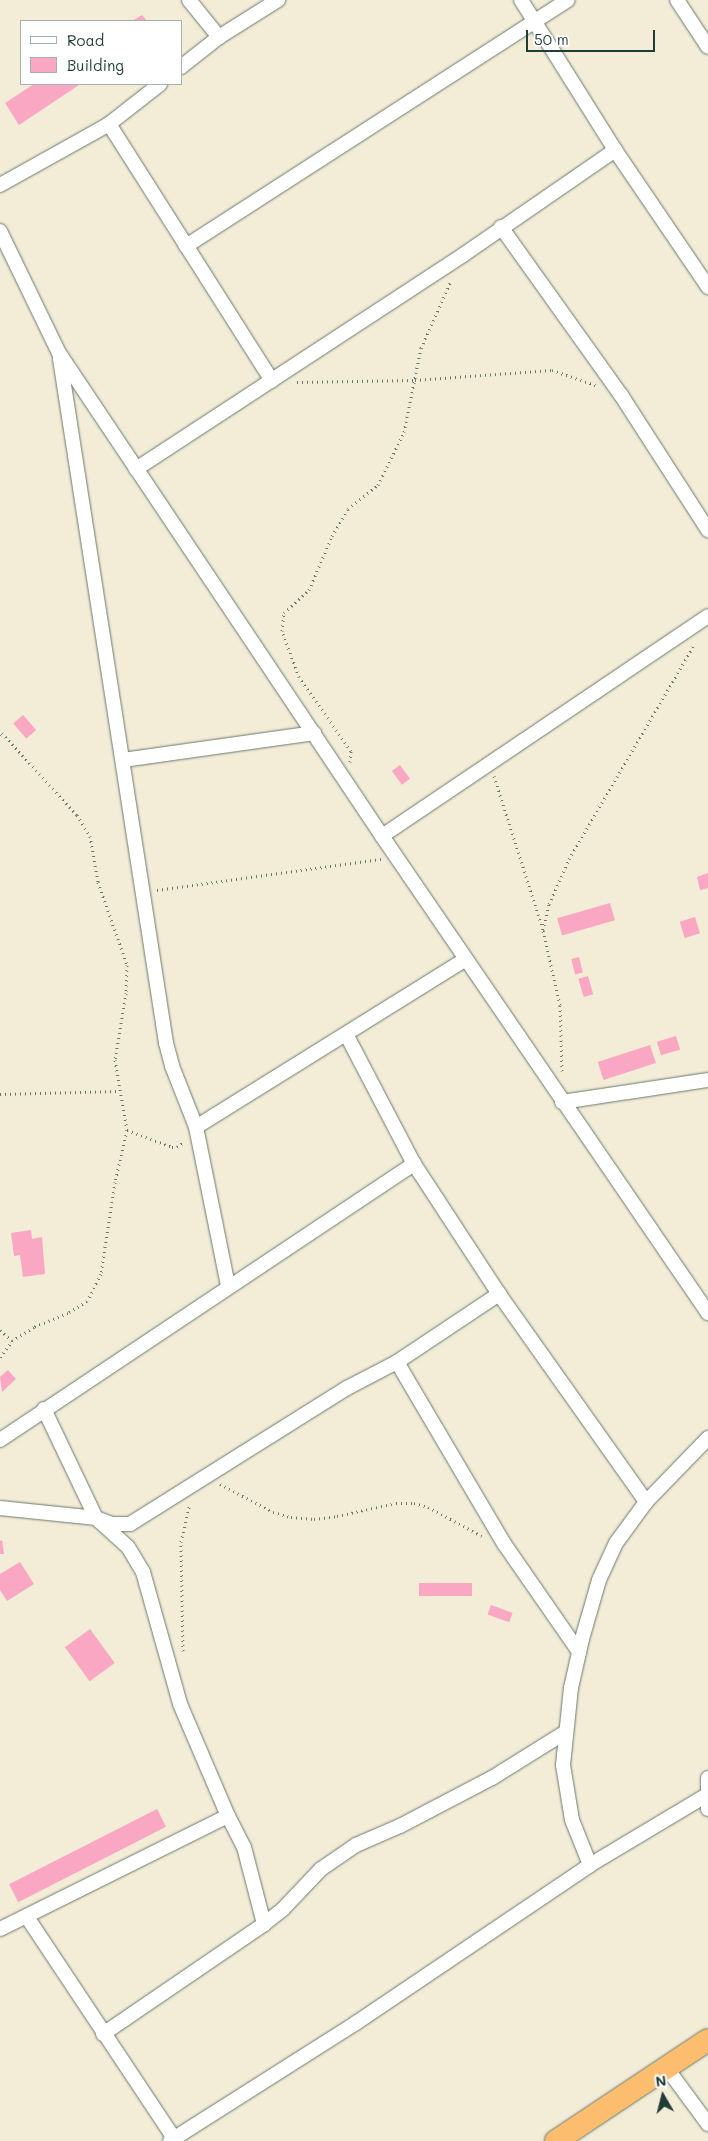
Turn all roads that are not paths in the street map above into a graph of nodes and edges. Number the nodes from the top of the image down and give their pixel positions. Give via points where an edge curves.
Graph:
1 (189, 0) edge
2 (278, 0) edge
3 (521, 0) edge
4 (568, 0) edge
5 (677, 0) edge
6 (535, 21) junction
7 (219, 37) junction
8 (708, 47) edge
9 (182, 66) edge
10 (159, 85) edge
11 (109, 124) junction
12 (615, 150) junction
13 (0, 185) edge
14 (502, 226) junction
15 (0, 231) edge
16 (186, 246) junction
17 (708, 287) edge
18 (59, 353) junction
19 (272, 381) junction
20 (136, 469) junction
21 (708, 530) edge
22 (708, 616) edge
23 (314, 733) junction
24 (123, 760) junction
25 (382, 836) junction
26 (466, 959) junction
27 (346, 1034) junction
28 (708, 1080) edge
29 (562, 1102) junction
30 (196, 1127) junction
31 (414, 1164) junction
32 (228, 1286) junction
33 (499, 1294) junction
34 (708, 1313) edge
35 (398, 1362) junction
36 (44, 1409) junction
37 (708, 1438) edge
38 (0, 1440) edge
39 (646, 1502) junction
40 (0, 1508) edge
41 (96, 1518) junction
42 (579, 1652) junction
43 (564, 1734) junction
44 (708, 1778) edge
45 (707, 1802) edge
46 (228, 1816) junction
47 (590, 1866) junction
48 (27, 1916) junction
49 (264, 1924) junction
50 (0, 1929) edge
51 (103, 2034) junction
52 (708, 2040) edge
53 (666, 2067) junction
54 (708, 2124) edge
55 (173, 2140) edge
56 (556, 2141) edge

1 - 7 street
2 - 7 street
3 - 6 street
4 - 6 street
5 - 8 street
6 - 12 street
6 - 16 street
7 - 9 street
10 - 11 street
11 - 13 street
11 - 16 street
12 - 14 street
12 - 17 street
14 - 19 street
14 - 21 street via 621,395
15 - 18 street
16 - 19 street
18 - 20 street
18 - 24 street
19 - 20 street
20 - 23 street
22 - 25 street
23 - 24 street
23 - 25 street
24 - 30 street via 166,1043
25 - 26 street
26 - 27 street
26 - 29 street
27 - 30 street
27 - 31 street
28 - 29 street
29 - 34 street
30 - 32 street
31 - 32 street
31 - 33 street
32 - 36 street
33 - 35 street
33 - 39 street
35 - 41 street via 347,1388 130,1524 112,1524
35 - 42 street via 505,1545
36 - 38 street
36 - 41 street
37 - 39 street
39 - 42 street via 605,1562
40 - 41 street
41 - 46 street via 128,1547 139,1564 180,1704
42 - 43 street
43 - 47 street via 563,1765 572,1820
43 - 49 street via 484,1782 356,1845 321,1868 283,1909
44 - 45 street
45 - 47 street
46 - 48 street
46 - 49 street via 244,1847
47 - 55 street via 356,2023
48 - 50 street
48 - 51 street
49 - 51 street
51 - 55 street
52 - 53 highway
53 - 54 street
53 - 56 highway

